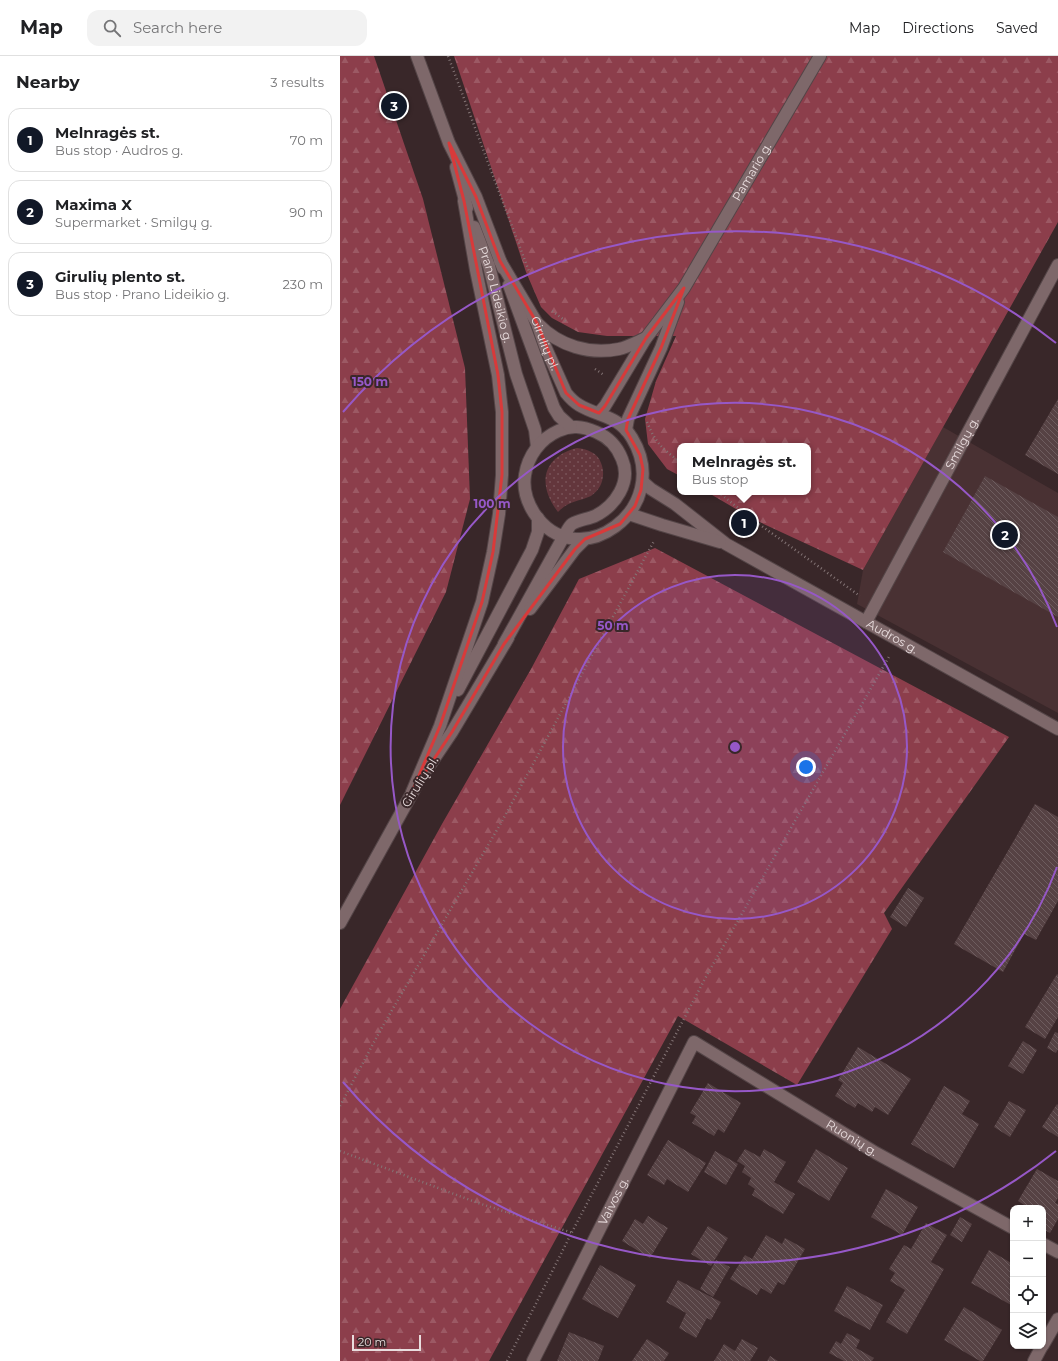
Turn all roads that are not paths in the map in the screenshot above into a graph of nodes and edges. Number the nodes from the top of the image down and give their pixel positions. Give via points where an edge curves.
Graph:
1 (417, 56) edge
2 (820, 56) edge
3 (449, 143) junction
4 (464, 201) junction
5 (500, 261) junction
6 (1058, 265) edge
7 (684, 288) junction
8 (537, 323) junction
9 (646, 338) junction
10 (599, 413) junction
11 (571, 427) junction
12 (585, 428) junction
13 (626, 430) junction
14 (537, 447) junction
15 (643, 482) junction
16 (629, 514) junction
17 (538, 518) junction
18 (564, 536) junction
19 (585, 539) junction
20 (726, 544) junction
21 (866, 622) junction
22 (504, 644) junction
23 (440, 726) junction
24 (1058, 729) edge
25 (412, 792) junction
26 (340, 923) edge
27 (694, 1042) joint
28 (1010, 1226) edge
29 (1046, 1246) edge
30 (1058, 1252) edge
31 (1058, 1319) edge
32 (1046, 1340) edge
33 (1041, 1349) edge
34 (533, 1361) edge
35 (1034, 1361) edge

1 - 3 main road, Prano Lideikio g.
2 - 7 main road, Pamario g.
3 - 4 main road, Prano Lideikio g.
3 - 5 main road, Prano Lideikio g. via 476,197
4 - 14 main road, Prano Lideikio g. via 489,266 516,374 535,430
4 - 23 main road via 498,375 502,412 502,475 499,514 482,602
5 - 8 main road, Girulių pl.
5 - 11 main road, Prano Lideikio g. via 550,399 559,416
6 - 21 main road, Smilgų g.
7 - 9 main road, Pamario g.
7 - 13 main road, Pamario g. via 661,348 628,419
8 - 9 main road via 553,338 584,349 620,349
8 - 10 main road, Girulių pl. via 566,393 579,405
9 - 10 main road, Pamario g.
10 - 12 main road
10 - 13 main road, Girulių pl.
11 - 12 main road, Girulių pl.
11 - 14 main road, Girulių pl. via 550,435
12 - 18 main road, Girulių pl. via 602,435 614,444 624,464 624,478 619,495 607,509 572,524
13 - 15 main road, Girulių pl. via 640,455
14 - 17 main road, Girulių pl. via 529,461 525,486 529,503
15 - 16 main road, Girulių pl. via 639,498
15 - 20 main road, Audros g.
16 - 19 main road, Girulių pl. via 620,524 605,533
16 - 20 main road, Audros g.
17 - 18 main road, Girulių pl. via 547,527
17 - 23 main road via 538,532 532,550
18 - 19 main road, Girulių pl.
18 - 22 main road, Girulių pl.
19 - 22 main road, Girulių pl.
20 - 21 main road, Audros g.
21 - 24 main road, Audros g.
22 - 25 main road, Girulių pl. via 452,732
23 - 25 main road
25 - 26 main road, Girulių pl.
27 - 28 main road, Ruonių g. via 876,1153
27 - 34 main road, Vaivos g.
29 - 30 main road
31 - 32 main road
33 - 35 main road

